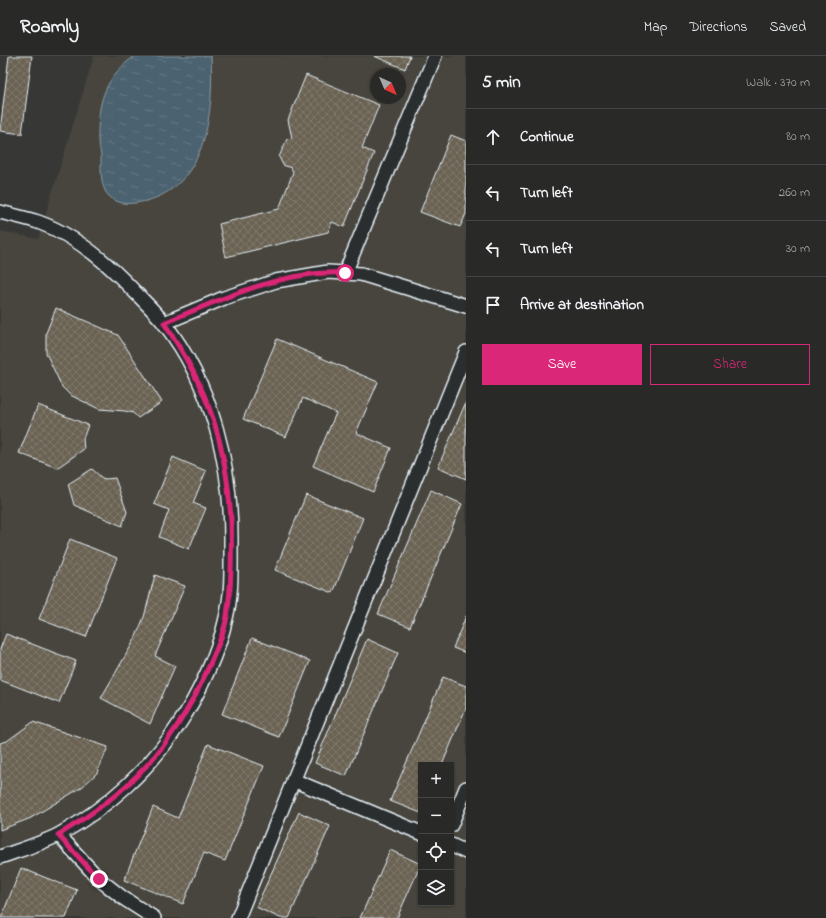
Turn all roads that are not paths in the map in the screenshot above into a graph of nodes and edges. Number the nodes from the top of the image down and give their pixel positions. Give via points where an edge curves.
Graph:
1 (435, 56) edge
2 (0, 212) edge
3 (345, 273) junction
4 (466, 306) edge
5 (164, 323) junction
6 (466, 352) edge
7 (293, 780) junction
8 (466, 788) edge
9 (454, 818) edge
10 (418, 832) edge
11 (58, 835) junction
12 (454, 846) edge
13 (466, 852) edge
14 (0, 858) edge
15 (154, 918) edge
16 (238, 918) edge

1 - 3 street
2 - 5 street via 38,222 69,237 120,276
3 - 4 street via 361,274
3 - 5 street via 328,272 276,281 224,298
5 - 11 street via 199,381 222,448 229,487 231,533 231,577 227,618 201,683 180,723 159,752 135,778 106,803
6 - 7 street
7 - 10 street
7 - 16 street
8 - 9 street
11 - 14 street
11 - 15 street via 99,879
12 - 13 street

